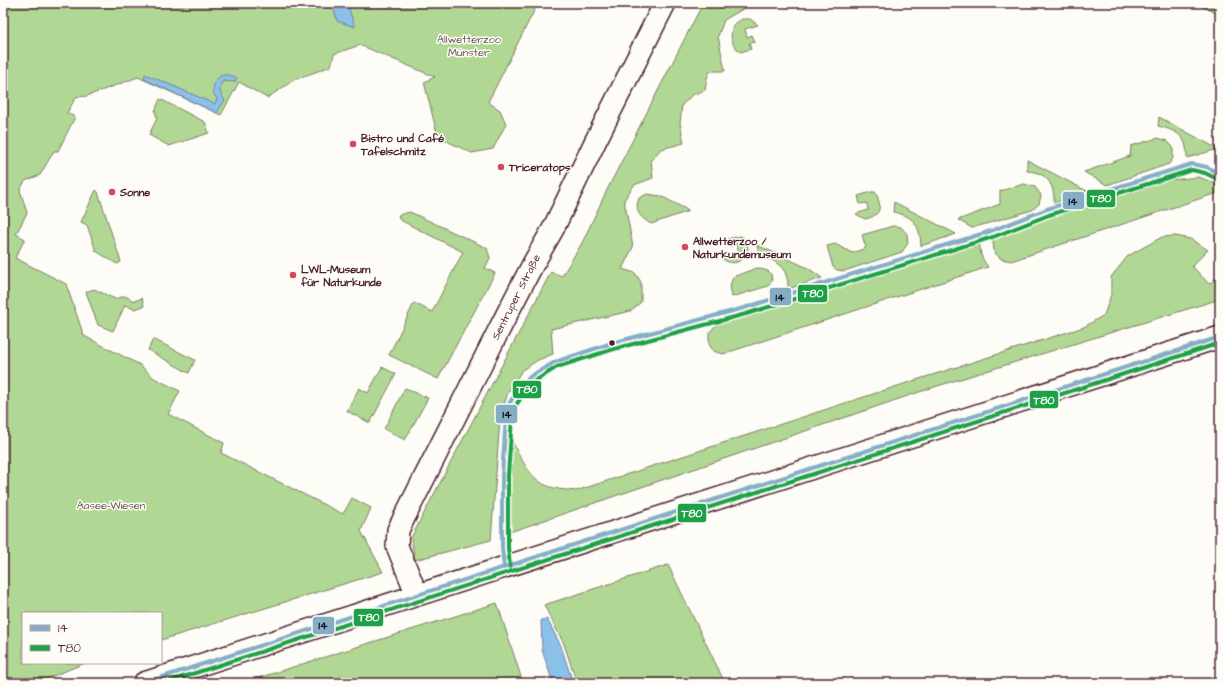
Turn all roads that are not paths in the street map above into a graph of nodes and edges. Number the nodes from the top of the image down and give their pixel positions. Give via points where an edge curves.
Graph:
1 (665, 3) edge
2 (1220, 337) edge
3 (417, 595) junction
4 (144, 683) edge

1 - 3 street, Sentruper Straße via 553,229 511,305 398,530 397,546
2 - 3 street
3 - 4 street

